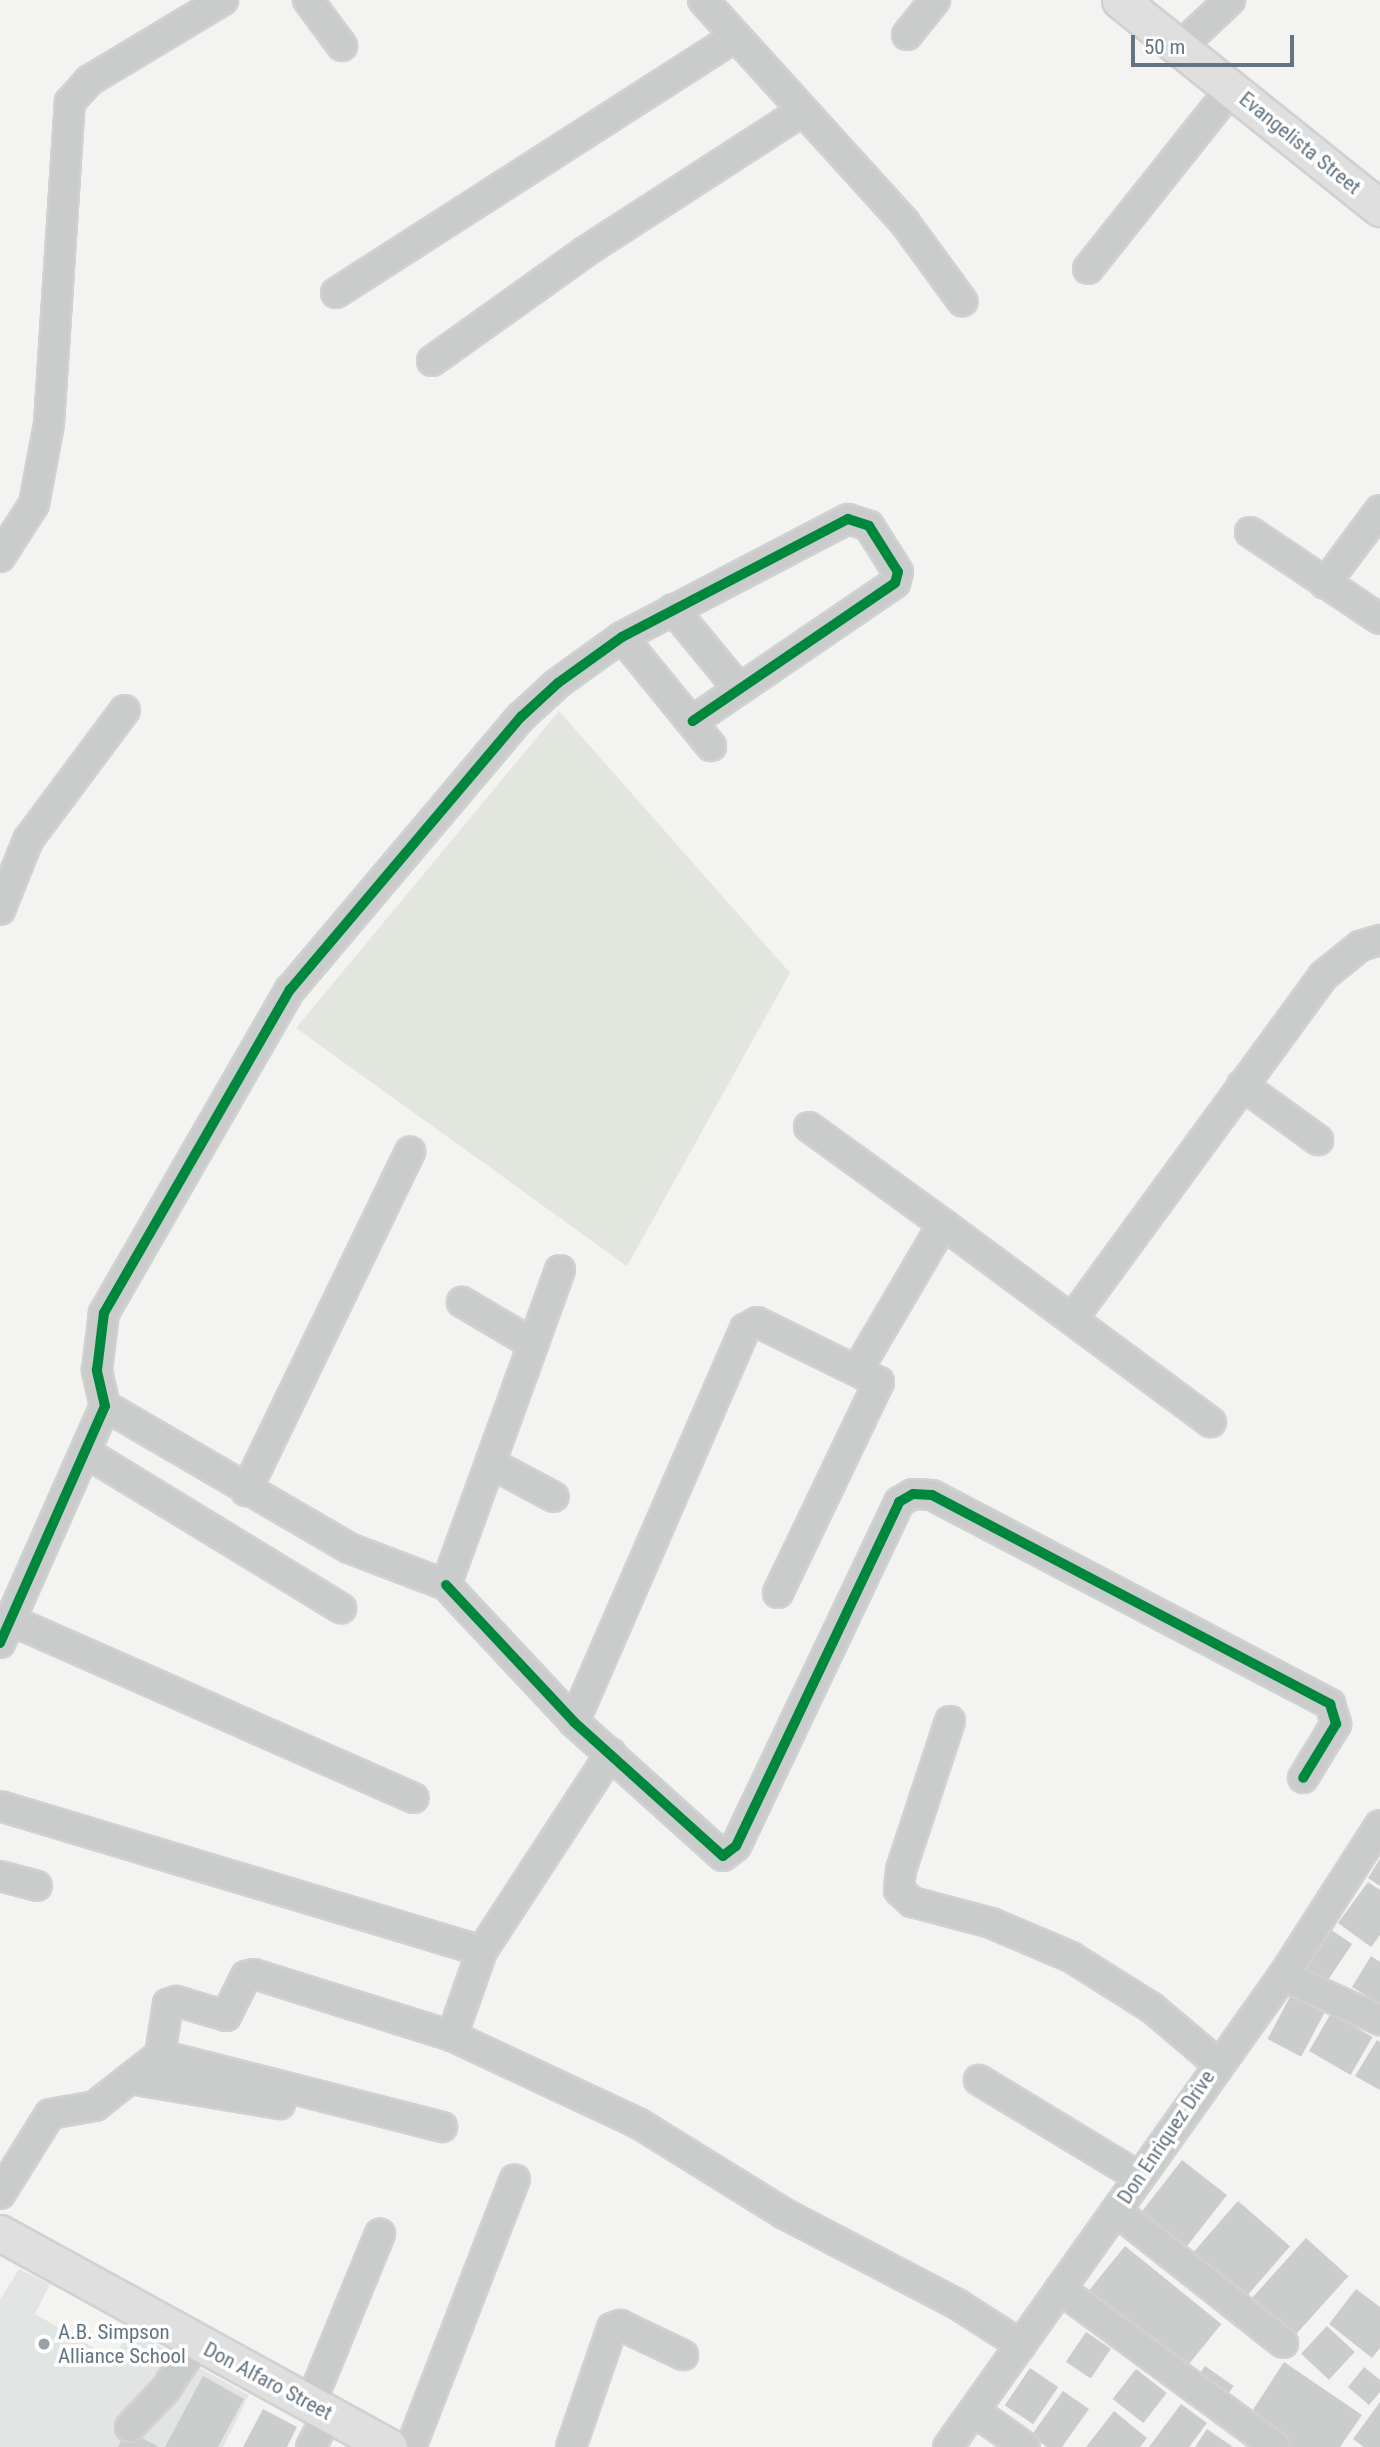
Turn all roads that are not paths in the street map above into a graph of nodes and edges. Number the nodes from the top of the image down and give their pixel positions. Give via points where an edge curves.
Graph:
1 (223, 0) edge
2 (308, 0) edge
3 (703, 0) edge
4 (935, 0) edge
5 (1121, 0) edge
6 (1230, 0) edge
7 (907, 35) dead end
8 (735, 37) junction
9 (342, 46) dead end
10 (1180, 47) junction
11 (1232, 88) junction
12 (801, 112) junction
13 (1380, 208) edge
14 (1088, 269) dead end
15 (336, 293) dead end
16 (962, 301) dead end
17 (432, 361) dead end
18 (1380, 510) edge
19 (1250, 532) dead end
20 (0, 558) edge
21 (1325, 584) junction
22 (673, 609) junction
23 (1380, 619) edge
24 (622, 637) junction
25 (740, 689) junction
26 (125, 710) dead end
27 (693, 722) junction
28 (710, 746) dead end
29 (28, 840) junction
30 (0, 855) edge
31 (0, 910) edge
32 (1380, 940) edge
33 (1242, 1086) junction
34 (809, 1127) dead end
35 (1318, 1140) dead end
36 (410, 1152) dead end
37 (943, 1224) junction
38 (560, 1270) dead end
39 (462, 1302) dead end
40 (1073, 1318) junction
41 (533, 1344) junction
42 (858, 1369) junction
43 (105, 1406) junction
44 (1212, 1422) dead end
45 (85, 1452) junction
46 (490, 1463) junction
47 (246, 1491) junction
48 (554, 1497) dead end
49 (446, 1586) junction
50 (778, 1593) dead end
51 (341, 1608) dead end
52 (5, 1632) edge
53 (950, 1721) dead end
54 (574, 1722) junction
55 (611, 1753) junction
56 (1303, 1778) dead end
57 (413, 1798) dead end
58 (0, 1806) edge
59 (1380, 1825) edge
60 (0, 1876) edge
61 (37, 1886) dead end
62 (482, 1951) junction
63 (1283, 1976) junction
64 (1380, 2020) edge
65 (452, 2036) junction
66 (160, 2055) junction
67 (1217, 2063) junction
68 (130, 2078) junction
69 (979, 2080) dead end
70 (280, 2104) dead end
71 (442, 2127) dead end
72 (1139, 2177) junction
73 (515, 2179) dead end
74 (0, 2194) edge
75 (1116, 2211) junction
76 (0, 2233) edge
77 (380, 2234) dead end
78 (1060, 2289) junction
79 (196, 2343) junction
80 (1283, 2343) dead end
81 (1021, 2345) junction
82 (683, 2356) dead end
83 (320, 2407) junction
84 (974, 2411) junction
85 (130, 2427) dead end
86 (311, 2447) edge
87 (389, 2447) edge
88 (411, 2447) edge
89 (571, 2447) edge
90 (948, 2447) edge
91 (1024, 2447) edge
92 (1275, 2447) edge

1 - 20 street via 90,80 70,102 51,412 34,504
2 - 9 street
3 - 8 street
4 - 7 street
5 - 10 main road, Evangelista Street
6 - 10 street
8 - 12 street
8 - 15 street
10 - 11 main road, Evangelista Street
11 - 13 main road, Evangelista Street
11 - 14 street
12 - 16 street via 905,223
12 - 17 street via 586,251
18 - 21 street
19 - 21 street
21 - 23 street
22 - 24 street
22 - 25 street
22 - 25 street via 848,519 869,526 898,572 895,583
24 - 27 street
24 - 43 street via 521,717 273,1013 104,1313 97,1370
25 - 27 street
26 - 29 street
27 - 28 street
29 - 30 street
29 - 31 street
32 - 33 street via 1360,946 1323,976
33 - 35 street
33 - 40 street
34 - 37 street
36 - 47 street
37 - 40 street
37 - 42 street
38 - 41 street
39 - 41 street
40 - 44 street
41 - 46 street
42 - 50 street via 875,1377 878,1389
42 - 54 street via 757,1322 745,1329
43 - 45 street
43 - 47 street
45 - 51 street
45 - 52 street
46 - 48 street
46 - 49 street
47 - 49 street via 349,1548
49 - 54 street
52 - 57 street
53 - 67 street via 901,1870 899,1890 912,1902 991,1923 1071,1957 1152,2008
54 - 55 street
55 - 56 street via 713,1852 732,1853 899,1502 913,1494 932,1495 1330,1704 1336,1724
55 - 62 street
58 - 62 street
59 - 63 street, Don Enriquez Drive
60 - 61 street
62 - 65 street
63 - 64 street
63 - 67 street, Don Enriquez Drive
65 - 66 street via 254,1974 246,1976 226,2016 176,2001 168,2004
65 - 81 street via 638,2123 773,2208 957,2304
66 - 68 street
66 - 71 street
67 - 72 street, Don Enriquez Drive
68 - 70 street
68 - 74 street via 86,2110 61,2109 50,2114
69 - 72 street
72 - 75 street, Don Enriquez Drive
73 - 88 street
75 - 78 street, Don Enriquez Drive
75 - 80 street
76 - 79 main road, Don Alfaro Street
77 - 83 street
78 - 81 street, Don Enriquez Drive
78 - 92 street
79 - 83 main road, Don Alfaro Street
79 - 85 street via 165,2390
81 - 84 street, Don Enriquez Drive
82 - 89 street via 620,2325 612,2328
83 - 86 street
83 - 87 main road, Don Alfaro Street
84 - 90 street, Don Enriquez Drive
84 - 91 street

